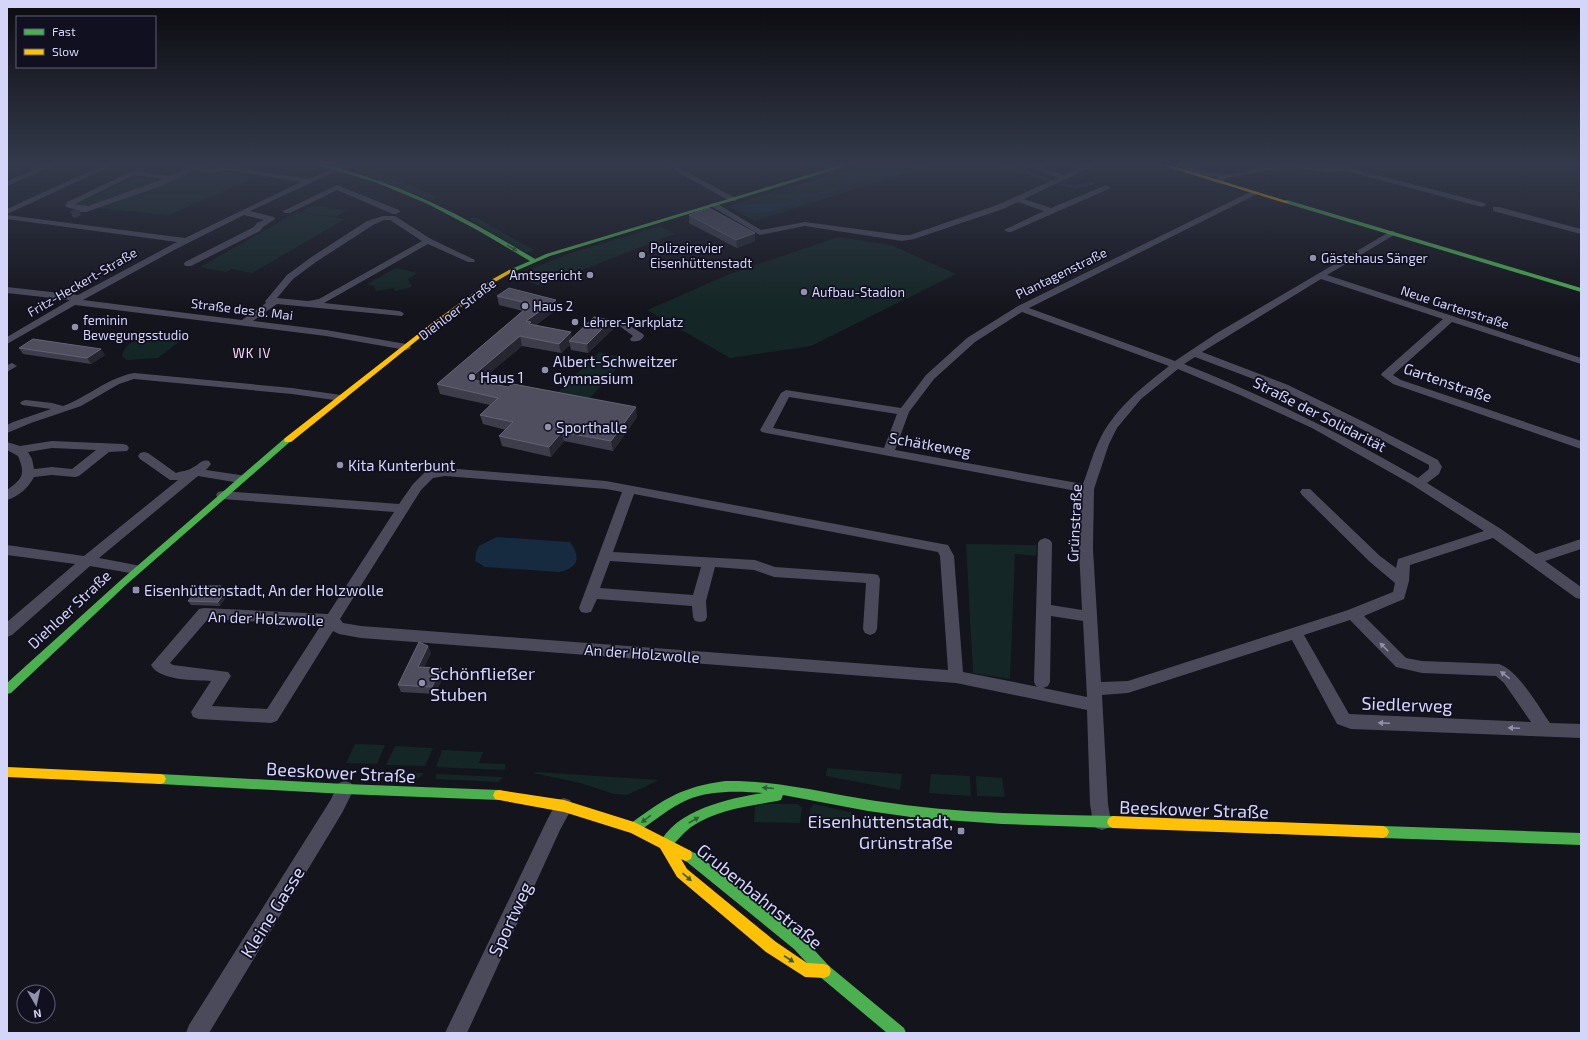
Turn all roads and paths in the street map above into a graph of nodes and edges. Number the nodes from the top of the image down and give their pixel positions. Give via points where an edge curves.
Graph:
1 (240, 214) edge
2 (249, 214) edge
3 (454, 214) edge
4 (685, 214) edge
5 (727, 214) edge
6 (981, 214) edge
7 (1045, 214) edge
8 (1213, 214) edge
9 (1325, 214) edge
10 (1513, 214) edge
11 (7, 217) edge
12 (67, 217) tunnel mouth
13 (55, 223) junction
14 (1008, 230) dead end
15 (1581, 232) edge
16 (1391, 233) junction
17 (185, 240) junction
18 (428, 241) junction
19 (537, 249) dead end
20 (548, 255) junction
21 (471, 260) dead end
22 (534, 260) junction
23 (188, 264) dead end
24 (1321, 276) junction
25 (7, 290) edge
26 (1581, 290) edge
27 (77, 300) junction
28 (275, 301) junction
29 (308, 304) junction
30 (1021, 308) junction
31 (399, 314) dead end
32 (1449, 319) junction
33 (245, 322) junction
34 (622, 324) dead end
35 (635, 339) dead end
36 (7, 341) edge
37 (406, 347) junction
38 (1194, 353) junction
39 (1581, 361) edge
40 (1176, 365) junction
41 (341, 398) junction
42 (26, 403) dead end
43 (61, 410) junction
44 (904, 412) junction
45 (7, 430) edge
46 (1581, 445) edge
47 (7, 446) edge
48 (106, 448) junction
49 (123, 448) dead end
50 (20, 450) junction
51 (888, 452) junction
52 (144, 456) dead end
53 (200, 468) junction
54 (30, 474) junction
55 (240, 479) junction
56 (1417, 484) junction
57 (629, 489) junction
58 (1088, 489) junction
59 (1306, 492) dead end
60 (222, 495) junction
61 (7, 496) edge
62 (403, 508) junction
63 (1496, 532) junction
64 (1045, 543) dead end
65 (1581, 544) edge
66 (7, 550) edge
67 (605, 556) junction
68 (1535, 559) junction
69 (87, 561) junction
70 (709, 562) junction
71 (136, 569) junction
72 (1402, 580) junction
73 (592, 593) junction
74 (1581, 594) edge
75 (699, 601) junction
76 (586, 608) dead end
77 (1043, 609) junction
78 (1353, 614) junction
79 (700, 617) dead end
80 (1090, 617) junction
81 (332, 620) junction
82 (870, 629) dead end
83 (7, 631) edge
84 (1295, 632) junction
85 (956, 677) junction
86 (1042, 682) dead end
87 (1094, 688) junction
88 (7, 690) edge
89 (1095, 705) junction
90 (1545, 729) junction
91 (1581, 731) edge
92 (7, 772) edge
93 (345, 789) junction
94 (807, 794) junction
95 (564, 806) junction
96 (1102, 822) junction
97 (634, 828) junction
98 (1581, 839) edge
99 (665, 845) junction
100 (824, 971) junction
101 (197, 1033) edge
102 (456, 1033) edge
103 (899, 1033) edge

1 - 17 street, Fritz-Heckert-Straße
2 - 23 street via 271,219 257,229
3 -> 22 main road
4 - 20 main road, Diehloer Straße
5 - 6 street via 760,233 805,224 902,238
7 - 14 street
8 - 30 street, Plantagenstraße
9 - 16 main road
10 - 15 street
11 - 13 street
12 - 13 street
13 - 17 street
16 - 24 street, Grünstraße
16 - 26 main road
17 - 27 street, Fritz-Heckert-Straße
18 - 21 street
18 - 28 street via 392,218 370,223 290,277 270,301
18 - 29 street via 322,301
19 - 20 main road
20 - 22 main road, Diehloer Straße
22 - 37 main road, Diehloer Straße via 493,281
24 - 32 street, Neue Gartenstraße
24 - 38 street, Grünstraße
25 - 27 street, Straße des 8. Mai
27 - 33 street, Straße des 8. Mai
27 - 36 street, Fritz-Heckert-Straße
28 - 29 street
28 - 33 street
29 - 31 street
30 - 40 street, Straße der Solidarität
30 - 44 street, Plantagenstraße via 971,340 930,377
32 - 39 street, Neue Gartenstraße
32 - 46 street, Gartenstraße via 1386,374 1397,382
33 - 37 street, Straße des 8. Mai
34 - 35 street via 639,336
37 - 41 main road, Diehloer Straße
38 - 40 street, Grünstraße
38 - 56 street via 1280,386 1434,463 1434,470
40 - 56 street, Straße der Solidarität via 1315,426
40 - 58 street, Grünstraße via 1137,398 1112,427 1103,444
41 - 43 street via 134,376 121,379 86,400
41 - 55 main road, Diehloer Straße
42 - 43 street via 52,406
43 - 45 street via 27,420
44 - 51 street, Plantagenstraße
44 - 51 street, Schätkeweg via 786,393 766,430
47 - 50 street
48 - 49 street
48 - 50 street via 60,444 38,445
48 - 54 street via 75,474 52,471
50 - 54 street via 25,455
51 - 58 street, Schätkeweg
52 - 53 street via 174,477
53 - 55 street
53 - 69 street, Diehloer Straße
54 - 61 street via 24,483
55 - 60 main road, Diehloer Straße
56 - 63 street, Straße der Solidarität
57 - 62 street, An der Holzwolle via 445,472 429,475
57 - 67 street
57 - 85 street, An der Holzwolle via 943,548 947,556
58 - 80 street, Grünstraße via 1086,549
59 - 72 street via 1375,559
60 - 62 street
60 - 71 main road, Diehloer Straße
62 - 81 street, An der Holzwolle
63 - 68 street, Straße der Solidarität
63 - 72 street via 1403,562
64 - 77 street
65 - 68 street
66 - 69 street, Diehloer Straße
67 - 70 street
67 - 73 street
68 - 74 street, Straße der Solidarität
69 - 71 street, Diehloer Straße
69 - 83 street, Diehloer Straße
70 - 75 street
70 - 82 street via 755,565 774,572 873,579
71 - 88 main road, Diehloer Straße
72 - 78 street via 1399,595
73 - 75 street
73 - 76 street
75 - 79 street
77 - 80 street
77 - 86 street
78 - 84 street
90 -> 78 street via 1510,679 1499,670 1422,667 1401,663
80 - 87 street, Grünstraße
81 - 81 street, An der Holzwolle via 204,613 159,665 171,671 223,676 199,712 271,716
81 - 85 street, An der Holzwolle via 339,628 361,632
84 - 87 street via 1128,687
90 -> 84 street, Siedlerweg via 1351,722 1343,719
85 - 89 street, An der Holzwolle
87 - 89 street, Grünstraße
89 - 96 street, Grünstraße
90 - 91 street, Siedlerweg
92 - 93 main road, Beeskower Straße
93 - 95 main road, Beeskower Straße via 502,795
93 - 101 street, Kleine Gasse
94 - 96 main road, Beeskower Straße via 927,813 984,818
94 -> 97 main road via 753,786 695,791 663,806
99 -> 94 main road via 678,830 717,809 752,800
95 - 97 main road, Beeskower Straße
95 - 102 street, Sportweg
96 - 98 main road, Beeskower Straße
97 - 99 main road, Beeskower Straße
99 - 100 main road, Grubenbahnstraße via 692,858 799,944
99 -> 100 main road, Grubenbahnstraße via 682,873 771,947 805,970
100 - 103 main road, Grubenbahnstraße

